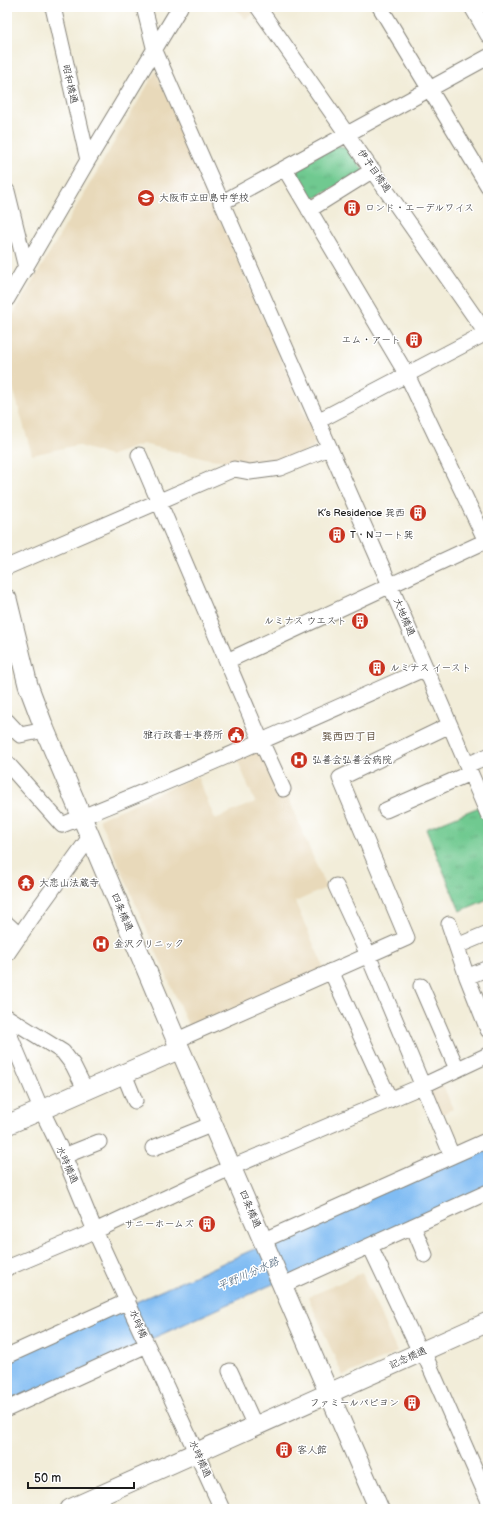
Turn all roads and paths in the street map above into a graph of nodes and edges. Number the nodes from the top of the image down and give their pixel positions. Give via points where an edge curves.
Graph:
1 (53, 7) edge
2 (144, 7) edge
3 (180, 7) edge
4 (258, 7) edge
5 (380, 7) edge
6 (472, 7) edge
7 (488, 35) edge
8 (155, 51) junction
9 (488, 57) edge
10 (429, 90) junction
11 (347, 134) junction
12 (88, 160) junction
13 (285, 169) junction
14 (373, 170) junction
15 (488, 186) edge
16 (7, 191) edge
17 (221, 203) junction
18 (309, 210) junction
19 (26, 268) junction
20 (7, 299) edge
21 (487, 334) edge
22 (407, 374) junction
23 (318, 421) junction
24 (329, 448) junction
25 (139, 455) dead end
26 (160, 501) junction
27 (487, 540) edge
28 (7, 567) edge
29 (390, 585) junction
30 (7, 599) edge
31 (12, 639) edge
32 (227, 661) junction
33 (426, 668) junction
34 (7, 721) edge
35 (450, 725) junction
36 (45, 730) junction
37 (261, 741) junction
38 (488, 756) edge
39 (7, 763) edge
40 (469, 769) junction
41 (283, 789) dead end
42 (386, 810) dead end
43 (488, 814) edge
44 (82, 817) junction
45 (90, 837) junction
46 (336, 886) dead end
47 (7, 924) edge
48 (449, 924) dead end
49 (488, 933) edge
50 (20, 936) junction
51 (457, 946) junction
52 (7, 954) edge
53 (368, 955) junction
54 (488, 968) edge
55 (331, 971) junction
56 (467, 977) junction
57 (421, 986) dead end
58 (7, 1017) edge
59 (7, 1029) edge
60 (488, 1030) edge
61 (179, 1045) junction
62 (488, 1054) edge
63 (457, 1069) junction
64 (124, 1074) junction
65 (422, 1086) junction
66 (86, 1090) junction
67 (390, 1100) junction
68 (135, 1101) dead end
69 (40, 1109) junction
70 (214, 1124) junction
71 (7, 1125) edge
72 (488, 1140) edge
73 (99, 1142) dead end
74 (153, 1148) dead end
75 (64, 1156) junction
76 (452, 1156) junction
77 (232, 1167) junction
78 (488, 1192) edge
79 (413, 1226) junction
80 (95, 1231) junction
81 (264, 1240) junction
82 (370, 1246) junction
83 (425, 1255) dead end
84 (7, 1268) edge
85 (283, 1285) junction
86 (129, 1302) junction
87 (488, 1322) edge
88 (147, 1345) junction
89 (422, 1352) junction
90 (7, 1356) edge
91 (230, 1371) dead end
92 (328, 1393) junction
93 (7, 1409) edge
94 (255, 1426) junction
95 (197, 1452) junction
96 (488, 1500) edge
97 (75, 1508) edge
98 (222, 1509) edge
99 (379, 1509) edge

1 - 12 street, 昭和橋通
2 - 8 street, 大地橋通
3 - 8 street
4 - 11 street, 伊予目橋通
5 - 10 street
6 - 7 street
8 - 12 street
8 - 17 street, 大地橋通
9 - 10 street
10 - 11 street
10 - 15 street
11 - 13 street
11 - 14 street, 伊予目橋通
12 - 19 street
13 - 17 street
13 - 18 street
14 - 18 street
14 - 21 street, 伊予目橋通
16 - 19 street
17 - 23 street, 大地橋通
18 - 22 street
19 - 20 street
21 - 22 street
22 - 23 street
22 - 27 street
23 - 24 street, 大地橋通
24 - 26 street via 280,468 250,472 234,469
24 - 29 street, 大地橋通
25 - 26 street
26 - 28 street
26 - 32 street
27 - 29 street
29 - 32 street
29 - 33 street, 大地橋通
30 - 31 street, 四条橋通
31 - 36 street, 四条橋通
32 - 37 street
33 - 35 street, 大地橋通
33 - 37 street
34 - 36 street via 20,735
35 - 40 street, 大地橋通
35 - 53 street via 340,778 407,938
36 - 44 street, 四条橋通
37 - 41 street
37 - 44 street
38 - 40 street
39 - 44 street via 62,825
40 - 42 street
40 - 43 street, 大地橋通
44 - 45 street, 四条橋通
45 - 50 street
45 - 61 street, 四条橋通
46 - 53 street
47 - 50 street
48 - 51 street
49 - 51 street
50 - 52 street
51 - 56 street
53 - 55 street
53 - 65 street
54 - 56 street
55 - 61 street
55 - 67 street
56 - 60 street
57 - 63 street
58 - 66 street via 63,1052
59 - 69 street, 水時橋通
61 - 64 street
61 - 70 street, 四条橋通
62 - 63 street
63 - 65 street
64 - 66 street
64 - 68 street
65 - 67 street
65 - 76 street
66 - 69 street
67 - 77 street
69 - 71 street
69 - 75 street, 水時橋通
70 - 74 street
70 - 77 street, 四条橋通
72 - 76 street
73 - 75 street
75 - 80 street, 水時橋通
76 - 81 street
77 - 80 street
77 - 81 street, 四条橋通
78 - 79 street
79 - 82 street
79 - 83 street
80 - 84 street
80 - 86 street, 水時橋通
81 - 85 street, 四条橋通
82 - 85 street
82 - 89 street
85 - 92 street
86 - 88 street, 水時橋
86 - 90 street
87 - 89 street, 記念橋通
88 - 93 street
88 - 95 street, 水時橋通
89 - 92 street, 記念橋通
89 - 96 street
91 - 94 street
92 - 94 street, 記念橋通
92 - 99 street
94 - 95 street, 記念橋通
95 - 97 street, 記念橋通
95 - 98 street, 水時橋通

